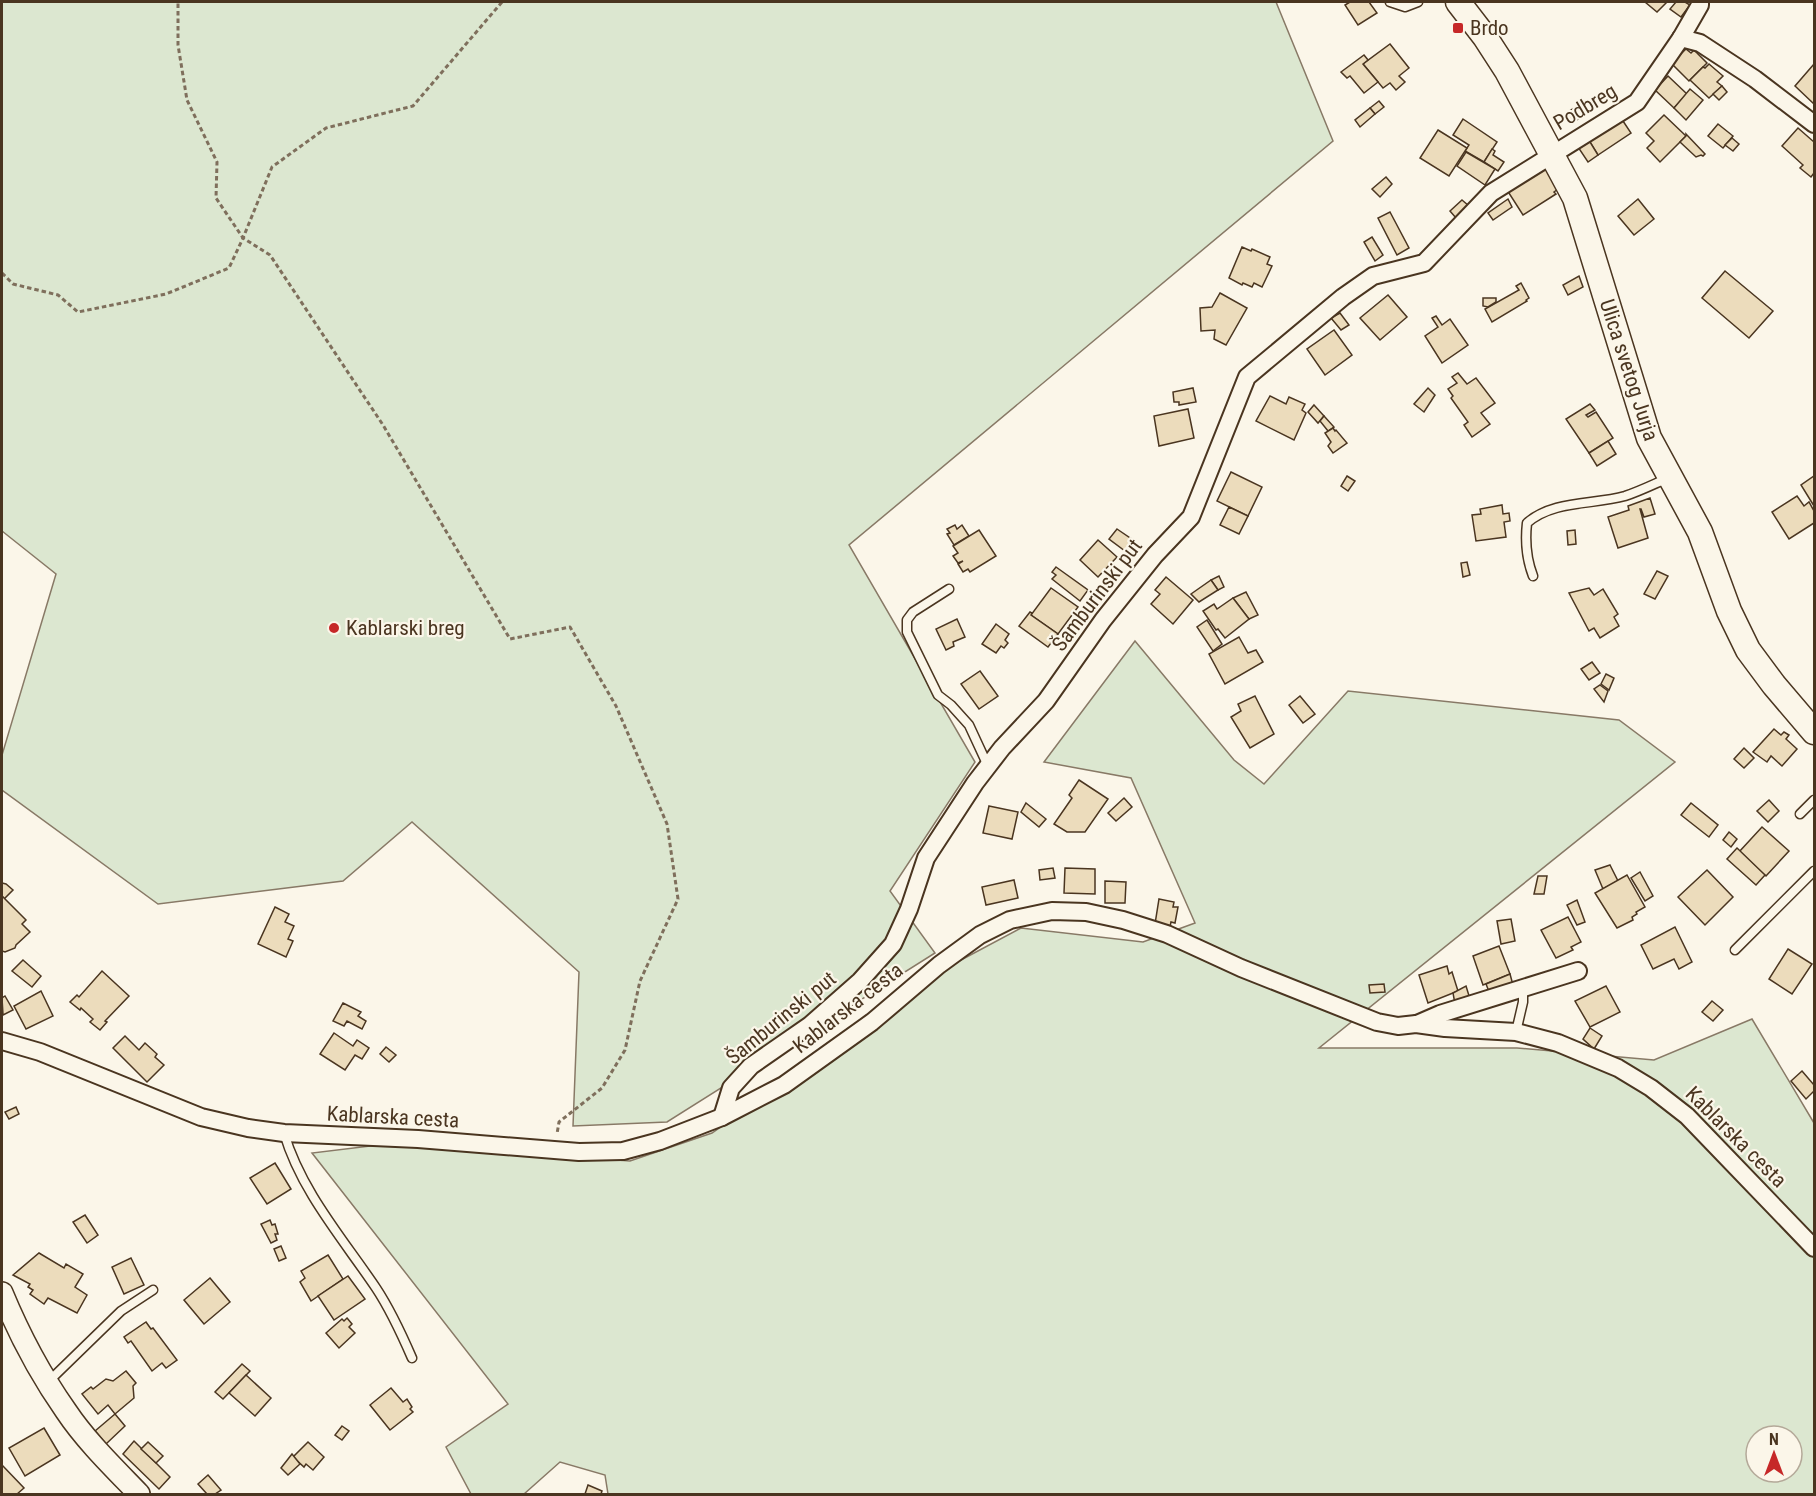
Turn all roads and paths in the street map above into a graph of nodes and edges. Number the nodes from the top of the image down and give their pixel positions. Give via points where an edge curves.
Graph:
1 (178, 2) edge
2 (502, 2) edge
3 (1390, 2) edge
4 (1418, 2) edge
5 (1458, 2) edge
6 (1700, 2) edge
7 (1682, 38) junction
8 (1815, 124) edge
9 (1551, 154) junction
10 (243, 238) junction
11 (2, 273) edge
12 (1669, 478) junction
13 (1533, 576) dead end
14 (949, 589) dead end
15 (1815, 732) edge
16 (988, 766) junction
17 (1815, 800) edge
18 (1800, 814) dead end
19 (1815, 871) edge
20 (1735, 950) dead end
21 (1578, 970) dead end
22 (1522, 988) junction
23 (1416, 1024) junction
24 (1516, 1032) junction
25 (2, 1041) edge
26 (722, 1117) junction
27 (284, 1133) junction
28 (553, 1150) junction
29 (1815, 1248) edge
30 (153, 1290) dead end
31 (2, 1293) edge
32 (412, 1358) dead end
33 (48, 1382) junction
34 (139, 1494) edge

1 - 10 path via 178,45 187,100 217,162 216,198
2 - 10 path via 412,105 326,129 272,167
3 - 4 lane via 1405,7
5 - 9 main road, Ulica svetog Jurja via 1507,71
6 - 7 street, Podbreg
7 - 8 street via 1700,43
7 - 9 street, Podbreg via 1637,102
9 - 12 main road, Ulica svetog Jurja via 1575,198 1649,438
9 - 16 street, Šamburinski put via 1491,192 1424,263 1373,276 1247,377 1191,518 1155,555 1046,701
10 - 11 path via 229,268 166,294 78,312 58,295 13,284
10 - 28 path via 270,255 370,405 510,639 570,627 616,706 667,824 678,898 640,981 625,1050 602,1088 559,1122
12 - 13 lane via 1624,496 1537,514 1527,523 1526,535
12 - 15 main road, Ulica svetog Jurja via 1700,532 1748,650
14 - 16 lane via 913,612 907,620 907,632 938,695 969,725
16 - 26 street, Šamburinski put via 926,858 893,944 860,981 810,1025 751,1066 731,1088
17 - 18 lane
19 - 20 lane
21 - 22 street, Kablarska cesta
22 - 23 street, Kablarska cesta
22 - 24 lane
23 - 24 street, Kablarska cesta
23 - 26 street, Kablarska cesta via 1377,1022 1240,968 1167,934 1123,920 1086,912 1052,911 1010,920 980,935 872,1022 784,1085
24 - 29 street, Kablarska cesta via 1558,1043 1618,1068 1651,1088 1688,1116
25 - 27 street, Kablarska cesta via 40,1052 201,1117
26 - 28 street, Kablarska cesta via 623,1151
27 - 28 street, Kablarska cesta
27 - 32 lane via 300,1172 378,1290
30 - 33 lane via 121,1311
31 - 33 street
33 - 34 street via 67,1413

